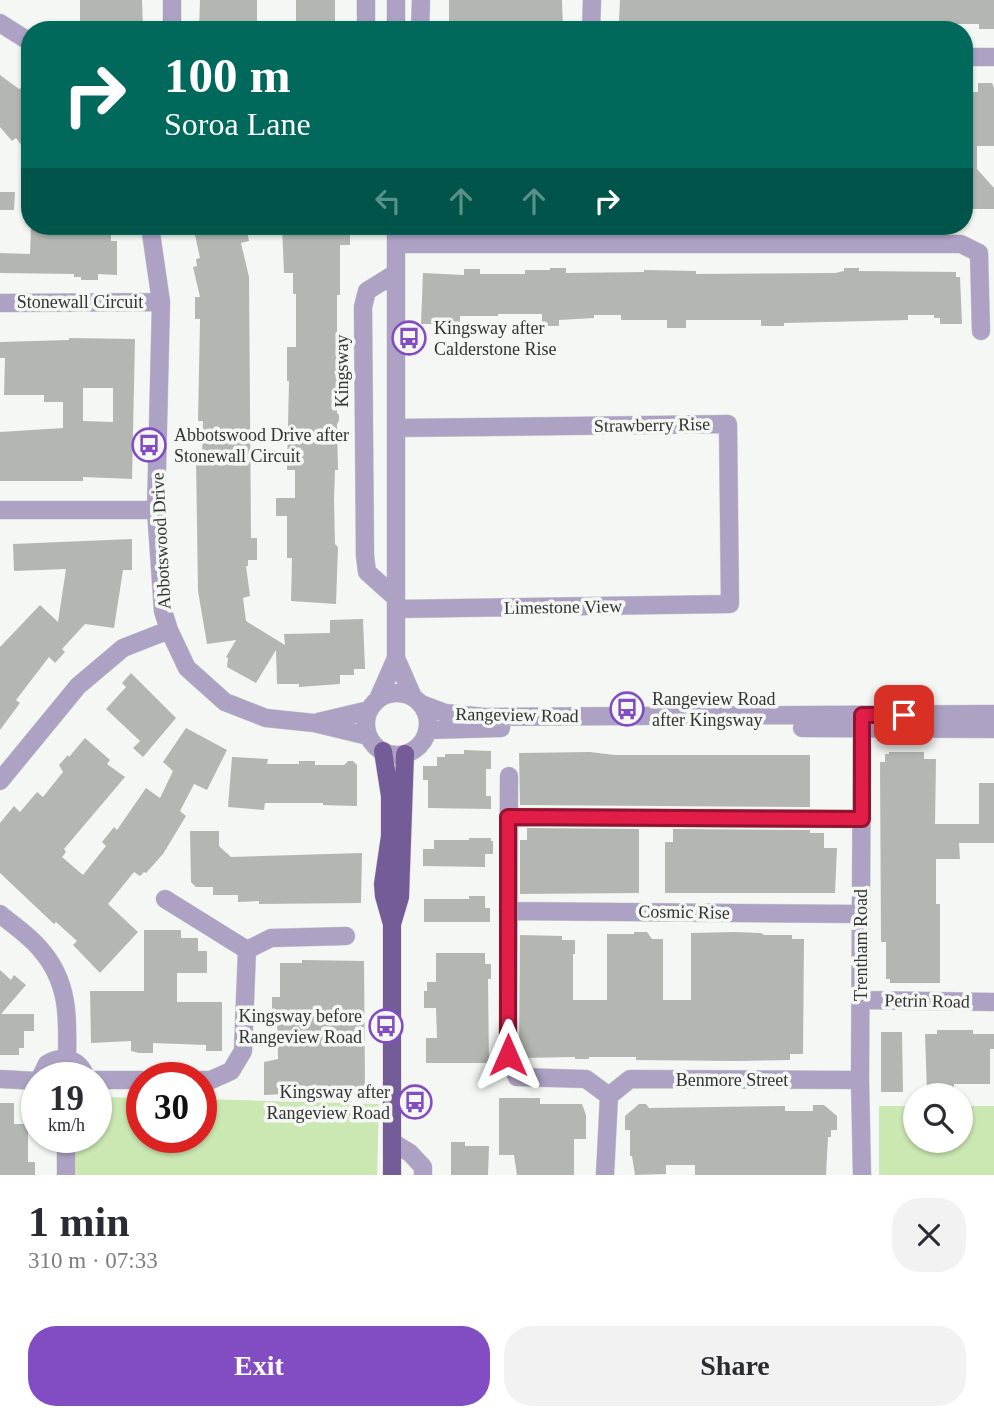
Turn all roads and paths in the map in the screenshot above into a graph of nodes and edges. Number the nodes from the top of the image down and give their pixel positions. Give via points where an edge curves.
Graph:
1 (172, 0) edge
2 (366, 0) edge
3 (396, 0) edge
4 (421, 0) edge
5 (592, 0) edge
6 (172, 21) edge
7 (366, 21) edge
8 (396, 21) edge
9 (420, 21) edge
10 (592, 21) edge
11 (0, 23) edge
12 (21, 36) edge
13 (973, 57) edge
14 (994, 57) edge
15 (151, 235) edge
16 (396, 235) edge
17 (591, 235) edge
18 (396, 273) junction
19 (161, 302) junction
20 (0, 303) edge
21 (981, 331) dead end
22 (396, 428) junction
23 (0, 510) edge
24 (156, 510) junction
25 (396, 603) junction
26 (730, 604) joint
27 (169, 630) junction
28 (396, 658) junction
29 (417, 700) junction
30 (373, 705) junction
31 (994, 714) edge
32 (584, 722) junction
33 (862, 722) junction
34 (314, 723) junction
35 (994, 729) edge
36 (427, 730) junction
37 (368, 736) junction
38 (383, 751) junction
39 (405, 754) junction
40 (509, 776) dead end
41 (0, 781) edge
42 (508, 817) junction
43 (862, 819) junction
44 (165, 899) dead end
45 (508, 911) junction
46 (0, 914) edge
47 (861, 914) junction
48 (392, 924) junction
49 (346, 936) dead end
50 (247, 950) junction
51 (861, 1000) junction
52 (994, 1002) edge
53 (67, 1058) junction
54 (50, 1062) edge
55 (77, 1062) edge
56 (217, 1077) edge
57 (0, 1079) edge
58 (21, 1079) edge
59 (860, 1080) junction
60 (609, 1096) junction
61 (392, 1142) junction
62 (66, 1153) edge
63 (66, 1175) edge
64 (392, 1175) edge
65 (423, 1175) edge
66 (605, 1175) edge
67 (862, 1175) edge

1 - 6 street
2 - 7 street
3 - 8 street
4 - 9 street
5 - 10 street
11 - 12 street
13 - 14 street
15 - 19 street, Abbotswood Drive
16 - 17 street
16 - 18 street
17 - 21 street via 961,244 979,253
18 - 22 street
18 - 25 street, Kingsway via 367,291 363,307 365,556 367,572
19 - 20 street, Stonewall Circuit
19 - 24 street, Abbotswood Drive
22 - 25 street
22 - 26 street, Strawberry Rise via 728,424
23 - 24 street
24 - 27 street, Abbotswood Drive via 163,611
25 - 26 street, Limestone View
25 - 28 street
27 - 34 street, Abbotswood Drive via 187,668 225,702 266,718
27 - 41 street via 123,648 78,686
28 - 29 street
28 - 30 street
29 - 30 street via 398,692
29 - 32 street, Rangeview Road via 445,713
29 - 36 street via 427,716
30 - 34 street, Abbotswood Drive
30 - 37 street via 366,723
31 - 33 street, Rangeview Road
32 - 33 street, Rangeview Road
32 - 36 street, Rangeview Road
33 - 35 street, Rangeview Road
33 - 43 street, Trentham Road
34 - 37 street, Abbotswood Drive
36 - 39 street via 416,748
37 - 38 street
38 - 39 street
38 - 48 main road via 390,836 383,884
39 - 48 main road via 400,897
40 - 42 street
42 - 43 street
42 - 45 street
43 - 47 street, Trentham Road
44 - 50 street
45 - 47 street, Cosmic Rise
45 - 60 street via 508,1055 517,1077 586,1079
46 - 53 street via 41,949 55,971 67,1001
47 - 51 street, Trentham Road
48 - 61 main road
49 - 50 street via 271,938
50 - 56 street via 243,1051 231,1070
51 - 52 street, Petrin Road
51 - 59 street, Trentham Road
53 - 54 street
53 - 55 street
57 - 58 street
59 - 60 street, Benmore Street via 630,1079
59 - 67 street, Trentham Road
60 - 66 street
61 - 64 main road
61 - 65 street via 410,1153 423,1167
62 - 63 street

